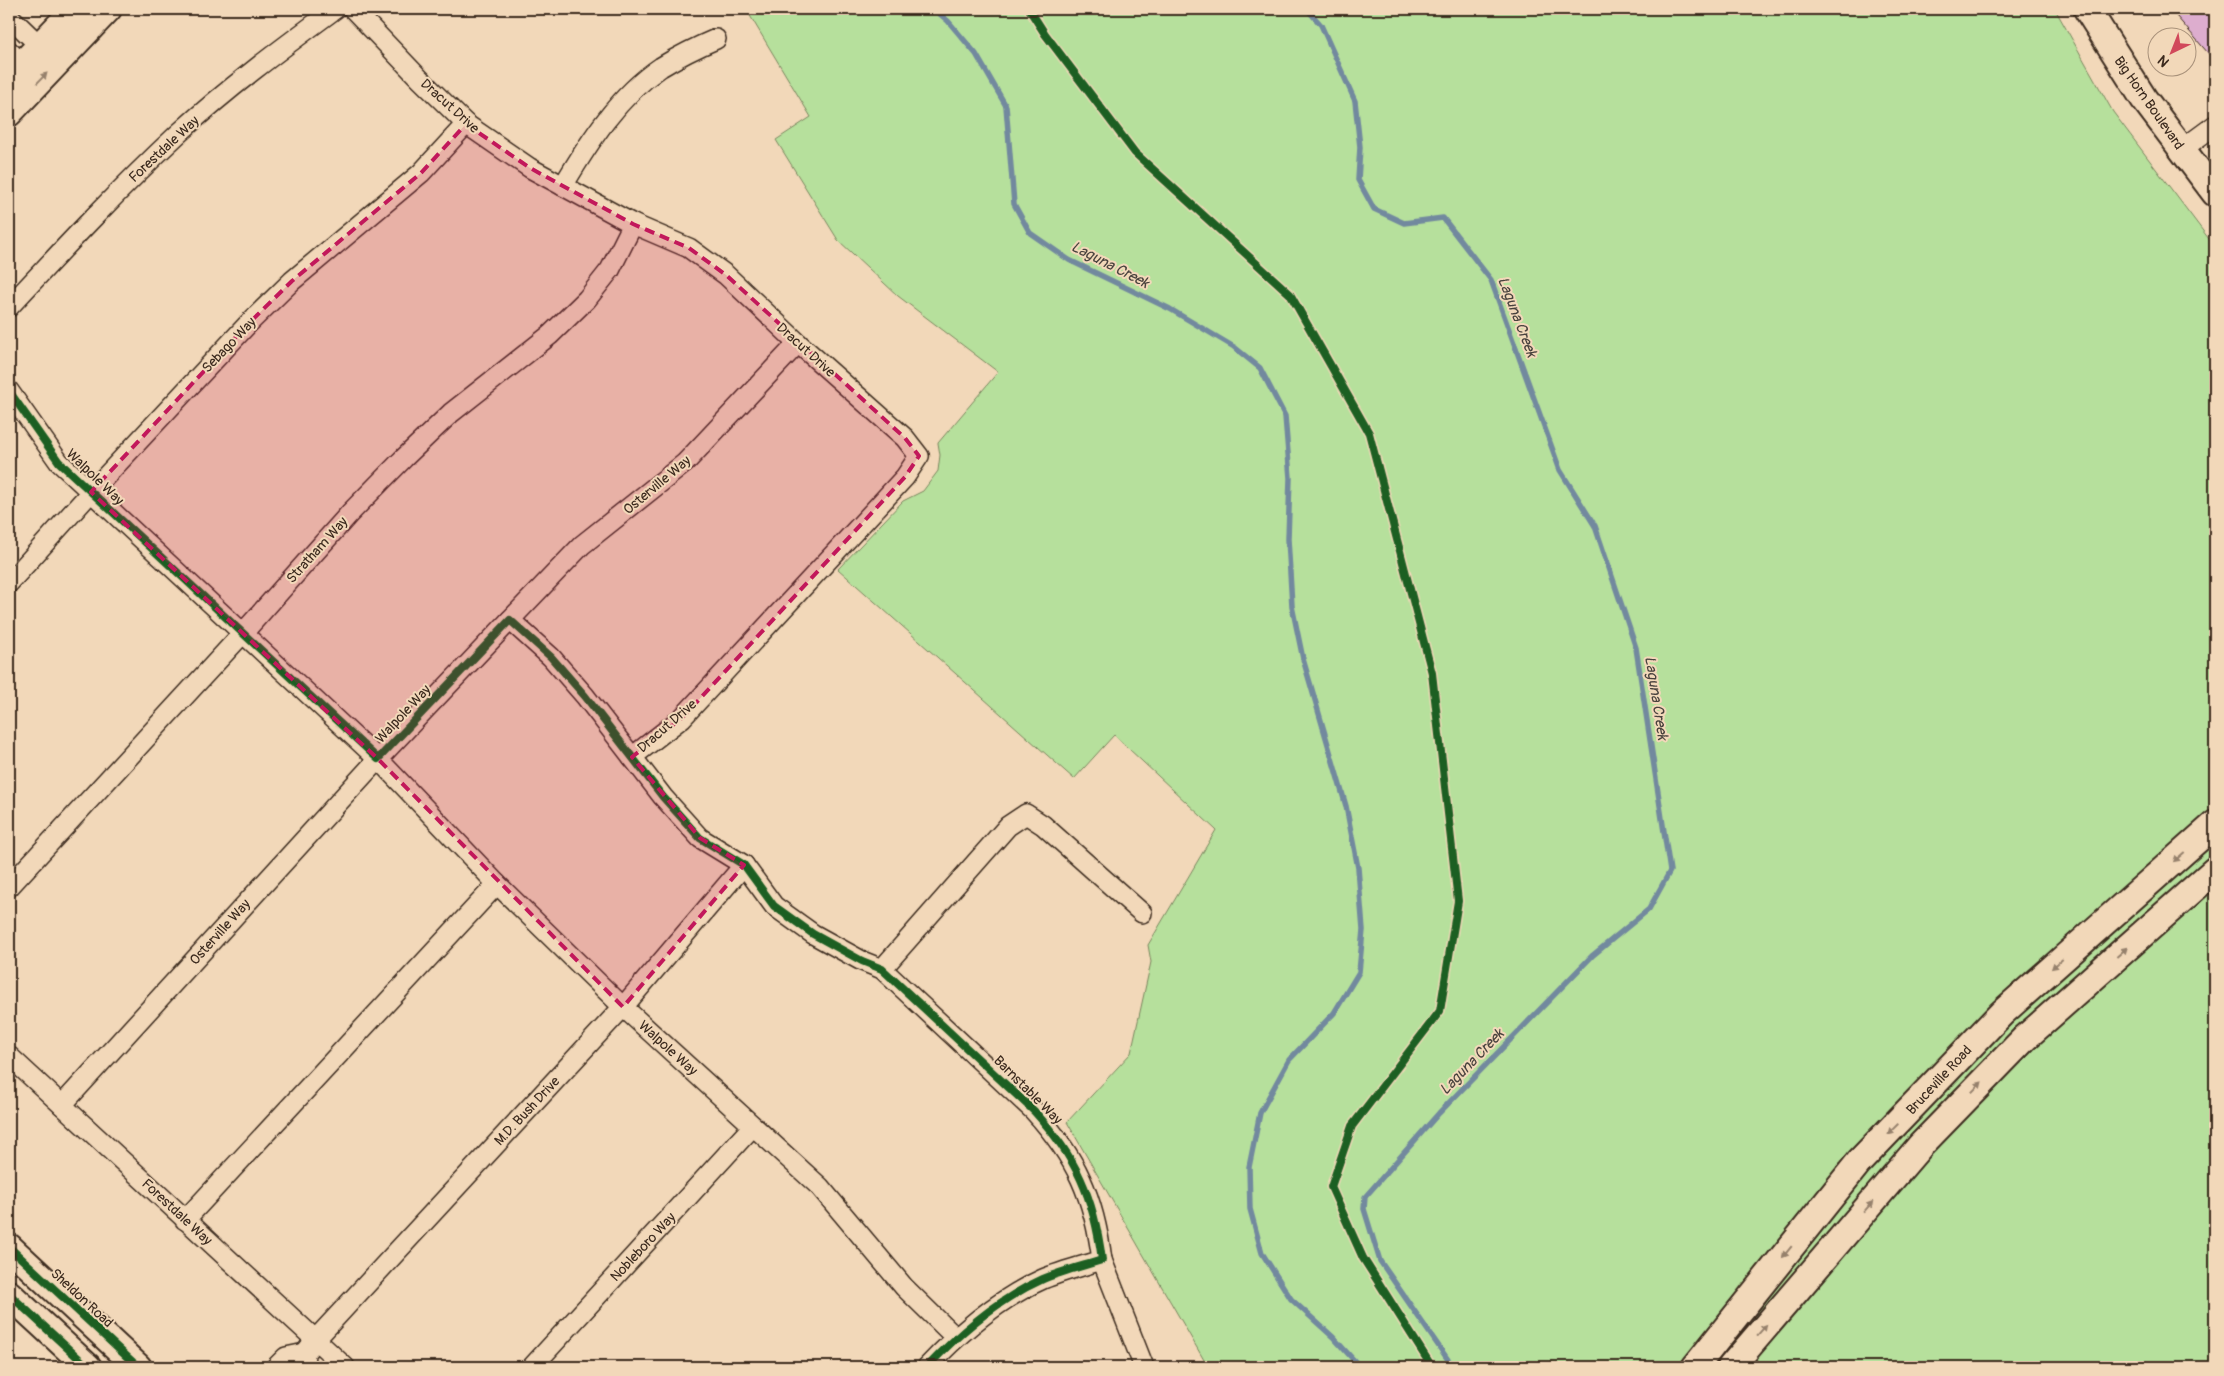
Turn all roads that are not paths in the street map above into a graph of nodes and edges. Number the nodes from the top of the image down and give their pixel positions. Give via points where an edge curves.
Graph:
1 (75, 9) edge
2 (108, 9) edge
3 (336, 9) edge
4 (354, 9) edge
5 (2087, 9) edge
6 (9, 16) edge
7 (716, 39) dead end
8 (20, 60) edge
9 (9, 113) edge
10 (466, 124) junction
11 (2215, 125) edge
12 (2181, 150) junction
13 (563, 186) junction
14 (2215, 193) edge
15 (632, 224) junction
16 (9, 307) edge
17 (798, 343) junction
18 (9, 391) edge
19 (91, 492) junction
20 (9, 583) edge
21 (510, 620) junction
22 (243, 633) junction
23 (632, 757) junction
24 (378, 759) junction
25 (2215, 824) edge
26 (744, 866) junction
27 (2215, 870) edge
28 (497, 884) junction
29 (9, 887) edge
30 (1142, 913) dead end
31 (882, 969) junction
32 (623, 1007) junction
33 (9, 1056) edge
34 (62, 1105) junction
35 (754, 1126) junction
36 (185, 1220) junction
37 (9, 1248) edge
38 (1102, 1260) junction
39 (9, 1294) edge
40 (955, 1337) junction
41 (308, 1353) edge
42 (88, 1367) edge
43 (138, 1367) edge
44 (276, 1367) edge
45 (345, 1367) edge
46 (532, 1367) edge
47 (927, 1367) edge
48 (1144, 1367) edge
49 (1695, 1367) edge
50 (1730, 1367) edge

1 - 8 main road
9 -> 2 main road
3 - 16 street, Forestdale Way via 273,55 180,132 111,198
4 - 10 street, Dracut Drive
5 - 12 main road, Big Horn Boulevard
6 - 8 street
7 - 13 street via 659,68 638,87 588,143
10 - 13 street, Dracut Drive via 530,168
10 - 19 street, Sebago Way via 421,174 292,281 248,324
11 - 12 street
12 - 14 main road, Big Horn Boulevard
13 - 15 street, Dracut Drive
15 - 17 street, Dracut Drive via 689,248 726,275
15 - 22 street, Stratham Way via 610,270 587,300 550,336 451,413 404,458 350,513
17 - 21 street, Osterville Way via 685,463 582,545
17 - 23 street, Dracut Drive via 905,438 919,456 905,476 682,718
18 - 19 street, Walpole Way via 59,462
19 - 20 street, Sebago Way
19 - 22 street, Walpole Way
21 - 23 street via 551,657
21 - 24 street, Walpole Way
22 - 24 street, Walpole Way
22 - 29 street, Stratham Way
23 - 26 street via 700,838
24 - 28 street, Walpole Way
24 - 34 street, Osterville Way
25 -> 49 main road, Bruceville Road via 1995,1020 1859,1162
26 - 31 street, Barnstable Way via 774,906 813,934
26 - 32 street, M.D. Bush Drive
50 -> 27 main road via 1920,1145 2025,1038
28 - 32 street, Walpole Way
28 - 36 street
30 - 31 street via 1043,825 1026,814 1008,826
31 - 38 street, Barnstable Way via 1034,1111 1055,1135 1071,1157 1085,1190 1099,1232
32 - 35 street, Walpole Way
32 - 41 street, M.D. Bush Drive
33 - 34 street, Forestdale Way
34 - 36 street, Forestdale Way
35 - 40 street, Walpole Way via 820,1187 899,1281
35 - 46 street, Nobleboro Way
36 - 41 street, Forestdale Way
37 - 43 main road, Sheldon Road
38 - 40 street via 1044,1278 1004,1299
38 - 48 street, Barnstable Way
39 - 42 main road
40 - 47 street
41 - 44 street, M.D. Bush Drive via 286,1357
41 - 45 street, Forestdale Way

